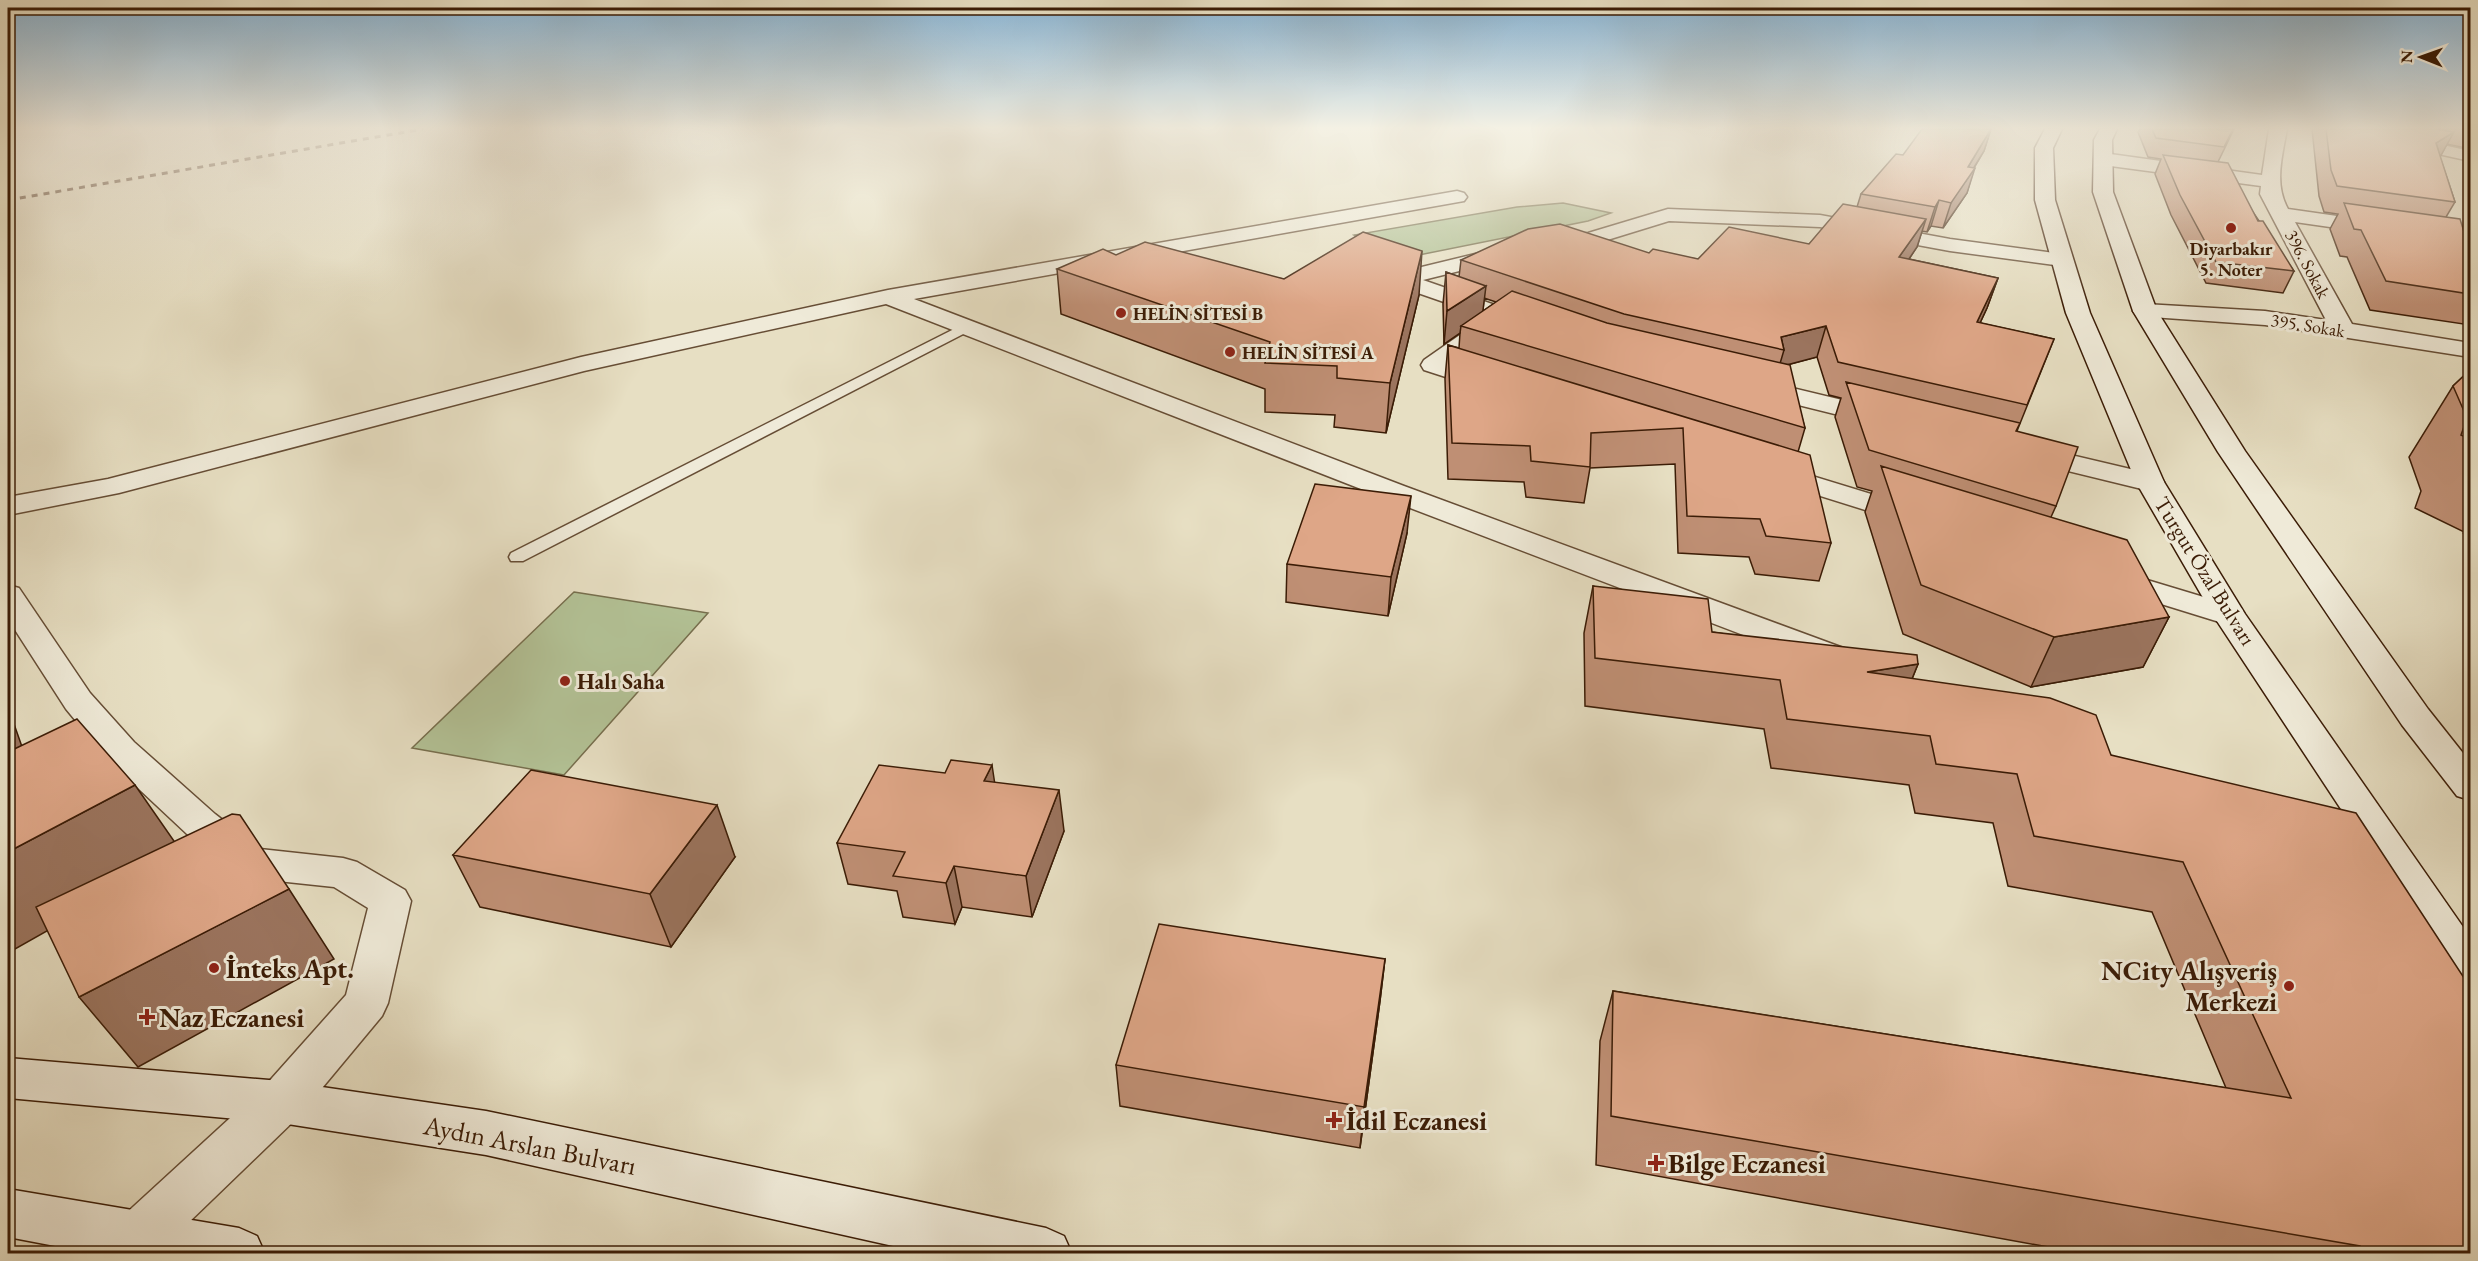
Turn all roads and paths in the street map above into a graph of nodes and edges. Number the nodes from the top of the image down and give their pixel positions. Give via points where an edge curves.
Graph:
1 (2045, 188) edge
2 (2103, 188) edge
3 (2271, 188) edge
4 (1457, 197) dead end
5 (2281, 214) junction
6 (2470, 241) edge
7 (2062, 260) junction
8 (1353, 261) edge
9 (1401, 279) junction
10 (888, 297) junction
11 (2145, 311) junction
12 (966, 327) junction
13 (2343, 330) junction
14 (2470, 350) edge
15 (1736, 383) edge
16 (1513, 390) edge
17 (1909, 424) edge
18 (2001, 446) edge
19 (1752, 465) edge
20 (2150, 482) junction
21 (8, 506) edge
22 (1934, 522) edge
23 (517, 557) dead end
24 (2093, 572) edge
25 (8, 595) edge
26 (2229, 615) junction
27 (1864, 668) edge
28 (2466, 776) edge
29 (2356, 853) edge
30 (2400, 870) junction
31 (2470, 970) edge
32 (8, 1078) edge
33 (281, 1102) junction
34 (8, 1213) edge
35 (140, 1235) junction
36 (239, 1254) edge
37 (1046, 1254) edge

1 - 7 street, Turgut Özal Bulvarı
2 - 11 street
3 - 5 street, 396. Sokak
4 - 10 street
5 - 6 street
5 - 13 street, 396. Sokak
7 - 9 street via 1950,245 1820,221 1668,215 1591,239 1532,248
7 - 20 street, Turgut Özal Bulvarı via 2078,313
8 - 9 street
9 - 16 street via 1509,317 1433,365
10 - 12 street
10 - 21 street via 602,359 108,487
11 - 13 street, 395. Sokak via 2265,318
11 - 28 street via 2232,452 2415,717
12 - 23 lane
12 - 27 street
13 - 14 street, 395. Sokak
15 - 17 street
18 - 20 street
19 - 22 street
20 - 26 street, Turgut Özal Bulvarı
24 - 26 street
25 - 33 street via 78,701 106,760 201,824 250,863 343,873 390,901 366,1003
26 - 30 street, Turgut Özal Bulvarı
29 - 30 street
30 - 31 street, Turgut Özal Bulvarı
32 - 33 street, Aydın Arslan Bulvarı
33 - 35 street
33 - 37 street, Aydın Arslan Bulvarı via 486,1133
34 - 35 street
35 - 36 street

